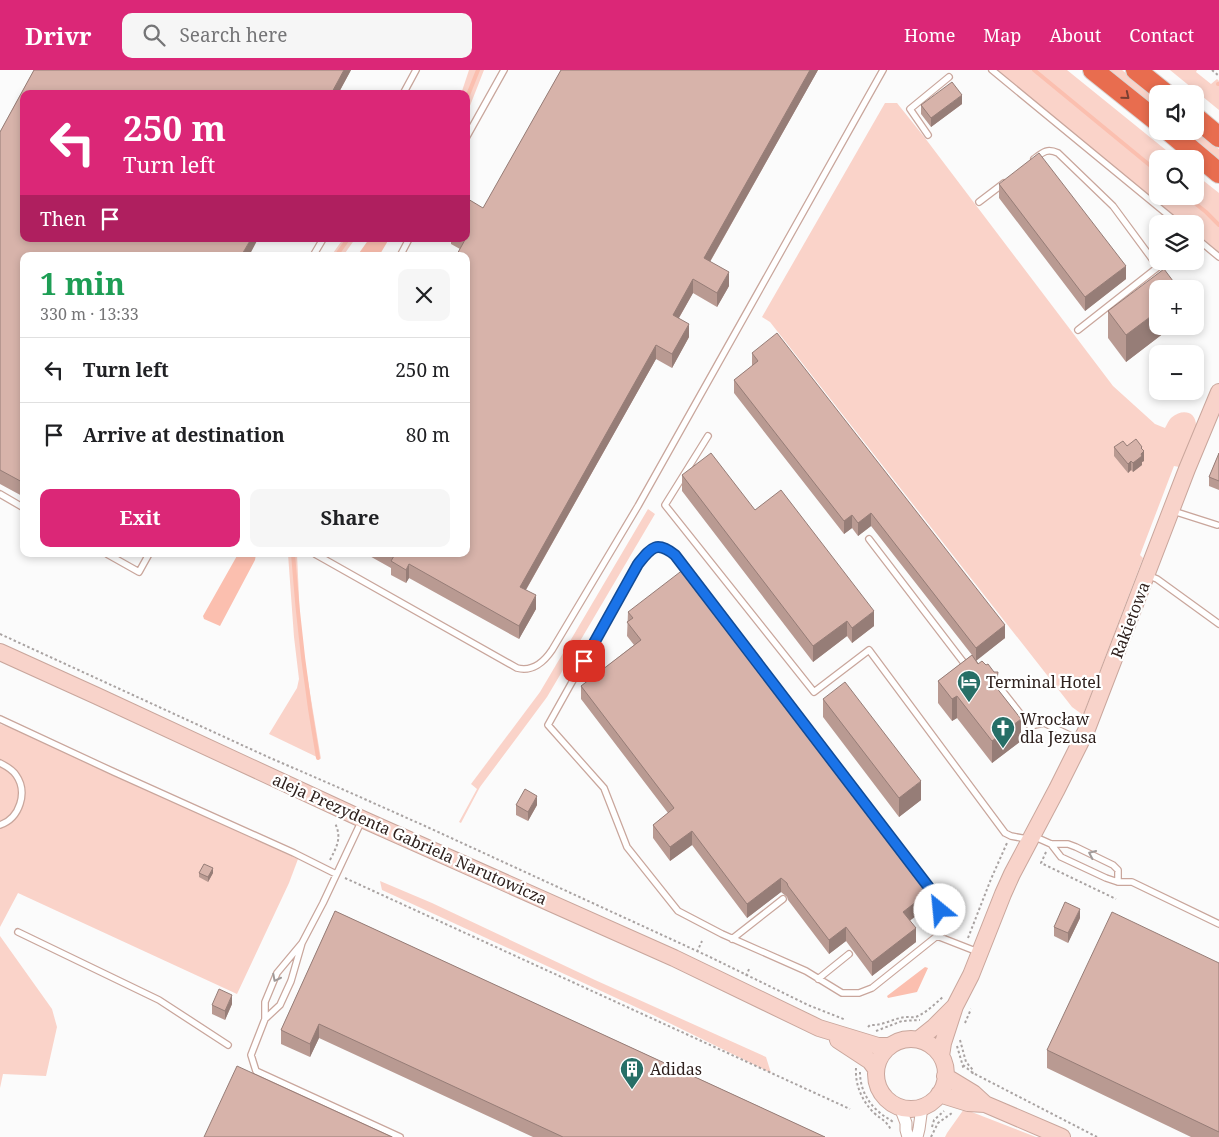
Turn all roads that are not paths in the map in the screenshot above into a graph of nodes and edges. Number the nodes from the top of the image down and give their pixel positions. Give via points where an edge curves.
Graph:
1 (416, 70) edge
2 (504, 70) edge
3 (882, 70) edge
4 (992, 70) edge
5 (1094, 70) edge
6 (1136, 70) edge
7 (949, 77) dead end
8 (1155, 85) edge
9 (405, 90) edge
10 (1149, 115) edge
11 (1204, 124) edge
12 (470, 131) edge
13 (928, 135) dead end
14 (1219, 137) edge
15 (1180, 140) edge
16 (1025, 166) edge
17 (1219, 173) edge
18 (1010, 178) edge
19 (979, 202) dead end
20 (1168, 215) edge
21 (1204, 245) edge
22 (1219, 258) edge
23 (1078, 330) dead end
24 (1219, 392) edge
25 (708, 436) dead end
26 (0, 494) edge
27 (20, 506) edge
28 (1171, 510) junction
29 (1217, 525) dead end
30 (869, 539) dead end
31 (112, 557) edge
32 (147, 557) edge
33 (320, 557) edge
34 (1147, 575) junction
35 (1219, 624) edge
36 (0, 652) edge
37 (978, 666) edge
38 (990, 675) edge
39 (0, 719) edge
40 (1082, 741) junction
41 (0, 763) edge
42 (362, 819) junction
43 (0, 825) edge
44 (1030, 838) junction
45 (1051, 844) junction
46 (336, 874) junction
47 (1118, 882) junction
48 (783, 899) dead end
49 (1219, 924) edge
50 (18, 932) dead end
51 (937, 936) junction
52 (732, 939) junction
53 (302, 943) junction
54 (972, 949) junction
55 (849, 954) dead end
56 (818, 979) junction
57 (950, 1000) junction
58 (265, 1019) junction
59 (819, 1028) junction
60 (919, 1040) junction
61 (228, 1045) dead end
62 (889, 1046) junction
63 (941, 1056) junction
64 (864, 1067) junction
65 (945, 1076) junction
66 (939, 1094) junction
67 (984, 1104) junction
68 (900, 1107) junction
69 (922, 1107) junction
70 (400, 1137) edge
71 (908, 1137) edge
72 (917, 1137) edge
73 (1062, 1137) edge

1 - 9 lane
2 - 12 lane
3 - 33 lane via 634,513 545,659 531,668 517,668
4 - 20 lane
5 -> 10 highway
6 - 8 highway
7 - 13 lane via 910,109
11 - 14 highway
15 - 17 highway
16 - 23 lane via 1046,151 1058,153 1113,206 1158,267
18 - 19 lane
21 - 22 lane
24 - 28 street, Rakietowa
25 - 44 lane via 665,505 814,692 868,650 1005,833
26 - 27 lane
28 - 29 lane
28 - 34 street, Rakietowa
30 - 37 lane via 964,663
31 - 32 lane via 139,572
34 - 35 lane
34 - 40 street, Rakietowa
36 - 42 street, aleja Prezydenta Gabriela Narutowicza
38 - 40 lane via 1030,726 1044,723
39 - 46 lane
40 - 44 street, Rakietowa
41 - 43 lane via 16,775 22,796 13,816
42 - 46 lane
42 - 59 street, aleja Prezydenta Gabriela Narutowicza via 674,958
44 - 45 lane
44 - 54 street, Rakietowa
45 - 47 lane via 1062,857
47 -> 45 lane via 1118,870 1113,864 1068,844
46 - 53 lane
47 - 49 lane via 1132,882
48 - 52 lane
50 - 61 lane via 159,1000
51 - 52 lane via 941,920 934,894 675,555 662,547 656,548 638,564 548,725 604,788 627,847 678,912
51 - 54 lane
51 - 56 lane via 866,992 842,993
52 - 56 lane
53 - 58 lane via 280,1005
53 -> 58 lane via 277,973 265,1002
54 - 57 street, Rakietowa via 971,975
55 - 56 lane
57 - 60 street, Rakietowa via 934,1027
57 - 63 street, Rakietowa
58 - 70 lane via 251,1055 256,1071
59 - 62 street, aleja Prezydenta Gabriela Narutowicza via 878,1046
59 - 64 street, aleja Prezydenta Gabriela Narutowicza via 870,1061
60 - 62 street via 911,1038
60 - 63 street via 932,1046
62 - 64 street via 878,1060
63 - 65 street
64 - 68 street via 876,1079 884,1096
65 - 66 street
65 - 67 street via 973,1093
66 - 67 street via 954,1104
66 - 69 street
67 - 73 street
68 - 69 street
68 - 71 street
69 - 72 street

